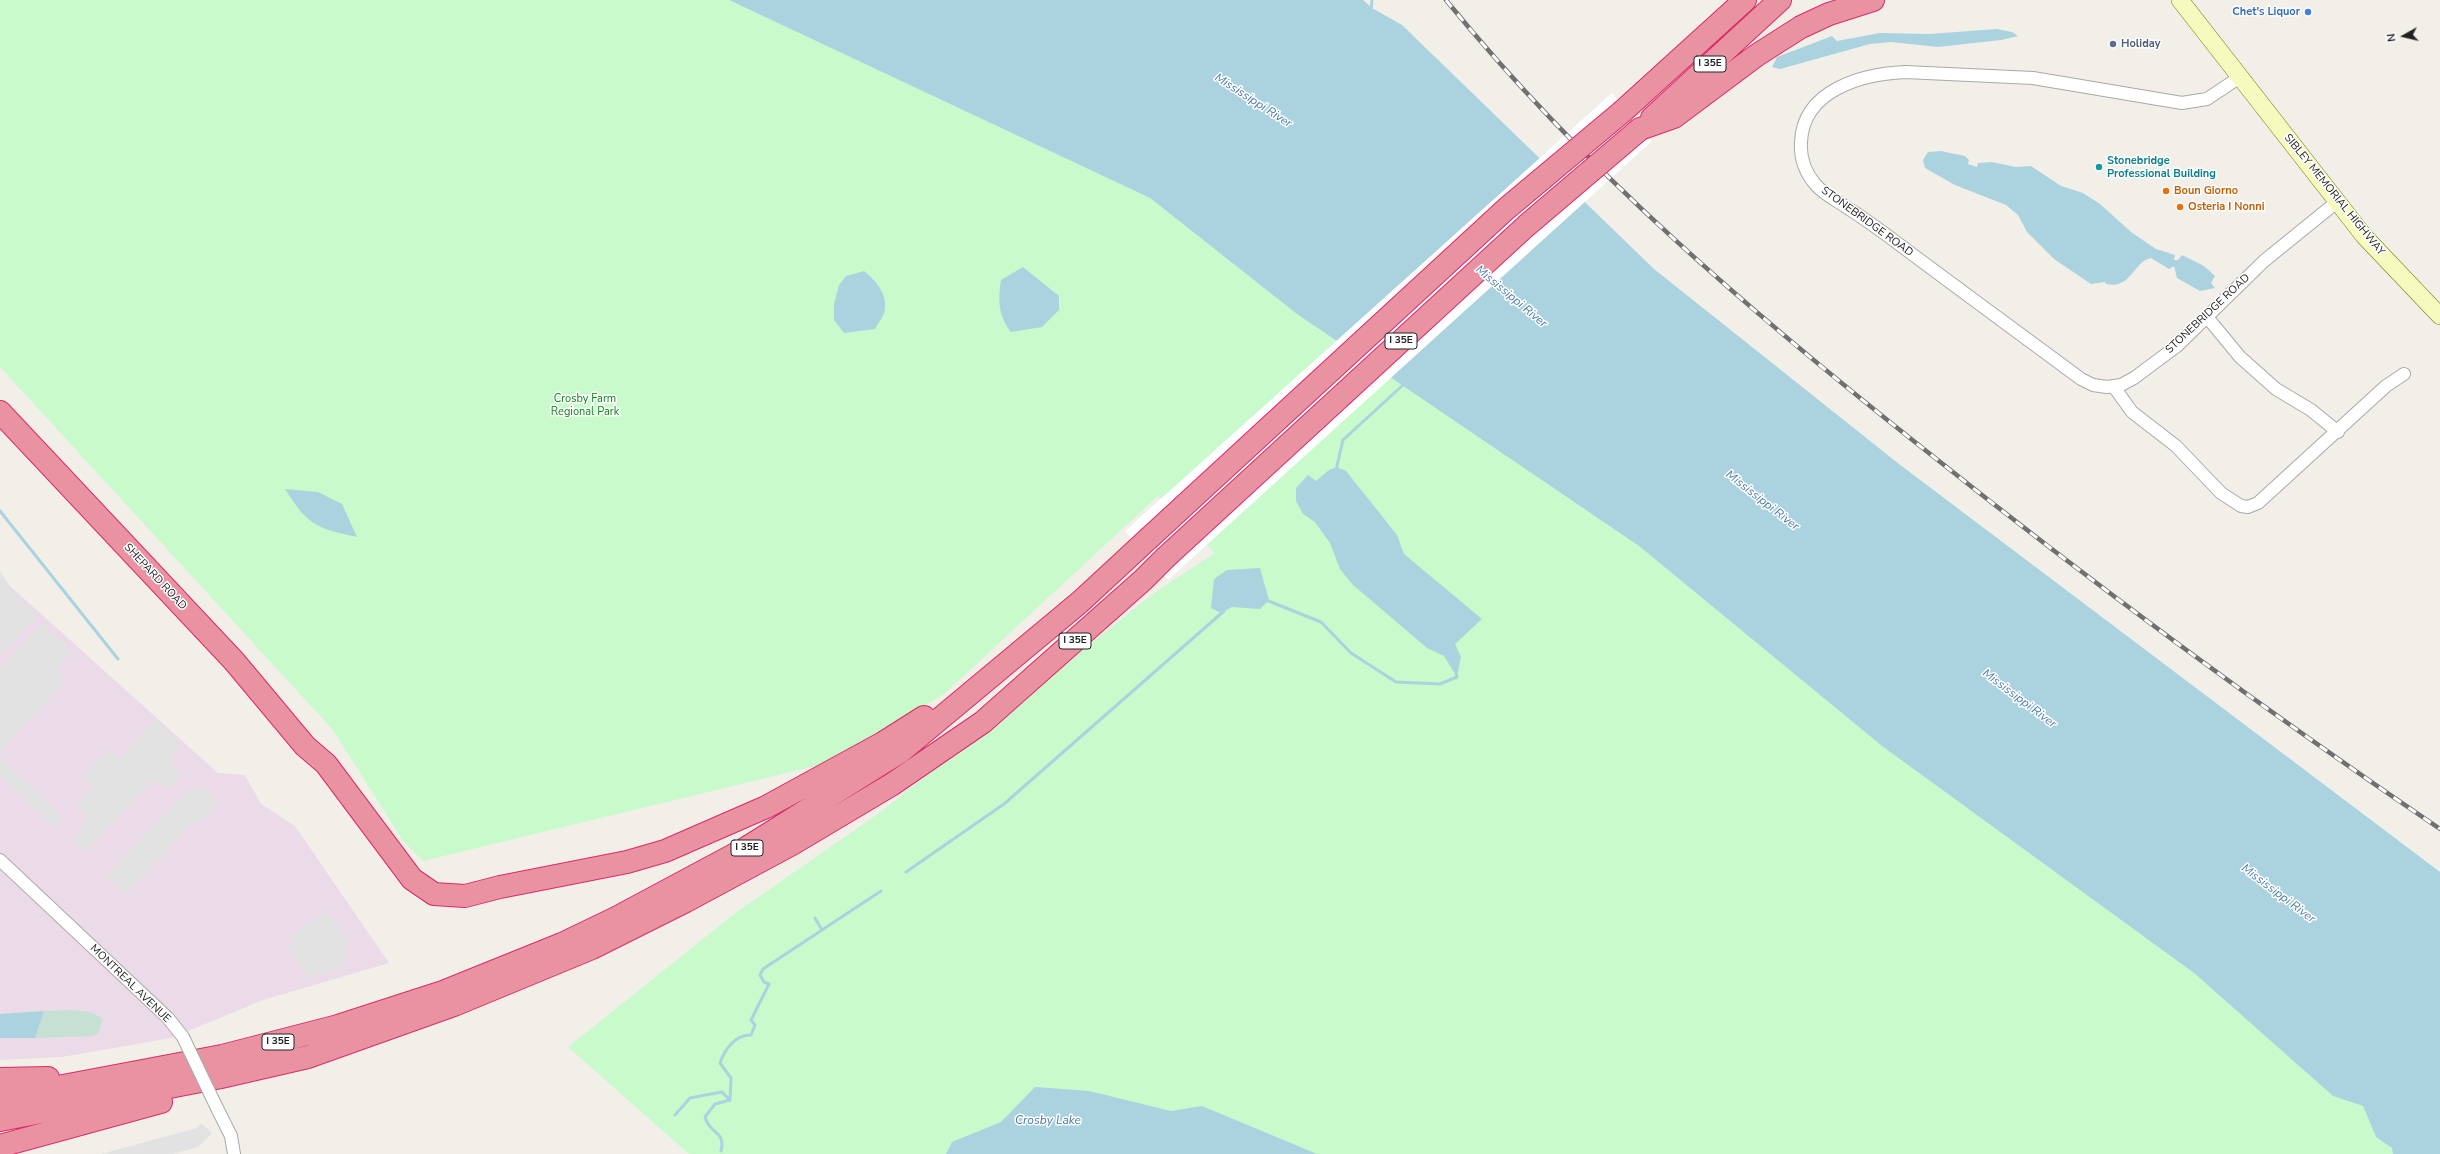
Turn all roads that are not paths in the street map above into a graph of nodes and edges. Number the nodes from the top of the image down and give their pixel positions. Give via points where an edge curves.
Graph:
1 (1728, 0) edge
2 (1745, 0) edge
3 (1780, 0) edge
4 (1873, 0) edge
5 (2181, 0) edge
6 (2240, 78) junction
7 (1630, 104) junction
8 (1640, 129) junction
9 (2338, 201) junction
10 (2440, 316) edge
11 (2207, 317) junction
12 (2404, 374) dead end
13 (2114, 387) junction
14 (0, 412) edge
15 (2338, 432) junction
16 (984, 684) junction
17 (0, 860) edge
18 (492, 982) junction
19 (449, 999) junction
20 (279, 1063) junction
21 (109, 1077) junction
22 (0, 1080) edge
23 (0, 1098) edge
24 (0, 1120) edge
25 (0, 1146) edge
26 (234, 1154) edge

1 - 7 highway via 1668,55
2 - 7 highway, I 35E
3 - 8 highway, I 35E
4 - 8 highway via 1829,14 1802,27 1757,55 1674,117
5 - 6 main road, SIBLEY MEMORIAL HIGHWAY
6 - 9 main road, SIBLEY MEMORIAL HIGHWAY
6 - 13 street, STONEBRIDGE ROAD via 2207,99 2182,103 2033,78 1895,73 1875,76 1833,90 1813,107 1804,121 1801,154 1806,170 1821,190 2081,379 2100,387
7 - 16 highway, I 35E, bridge via 1506,209 1080,602
8 - 18 highway, I 35E, bridge via 1526,226 1143,580 982,722 891,785 799,840 686,902 592,948
9 - 10 main road, SIBLEY MEMORIAL HIGHWAY via 2364,236
9 - 11 street, STONEBRIDGE ROAD via 2264,261
11 - 13 street, STONEBRIDGE ROAD via 2177,346 2134,378
11 - 15 street via 2240,357 2276,389 2311,410
12 - 15 street via 2386,386
13 - 15 street via 2132,412 2176,446 2221,492 2242,506 2248,507 2258,503
14 - 16 highway, SHEPARD ROAD via 234,661 305,746 336,776 412,879 434,894 465,896 500,886 627,862 665,851 766,807 883,743 946,703
16 - 18 highway, I 35E via 900,752 744,850
17 - 26 street, MONTREAL AVENUE, bridge via 168,1018 183,1037 231,1136
18 - 19 highway, I 35E
19 - 20 highway, I 35E via 341,1046
19 - 21 highway, I 35E via 384,1013 272,1044
20 - 24 highway, I 35E via 221,1077
20 - 25 highway via 154,1105
21 - 22 highway
21 - 23 highway, I 35E

